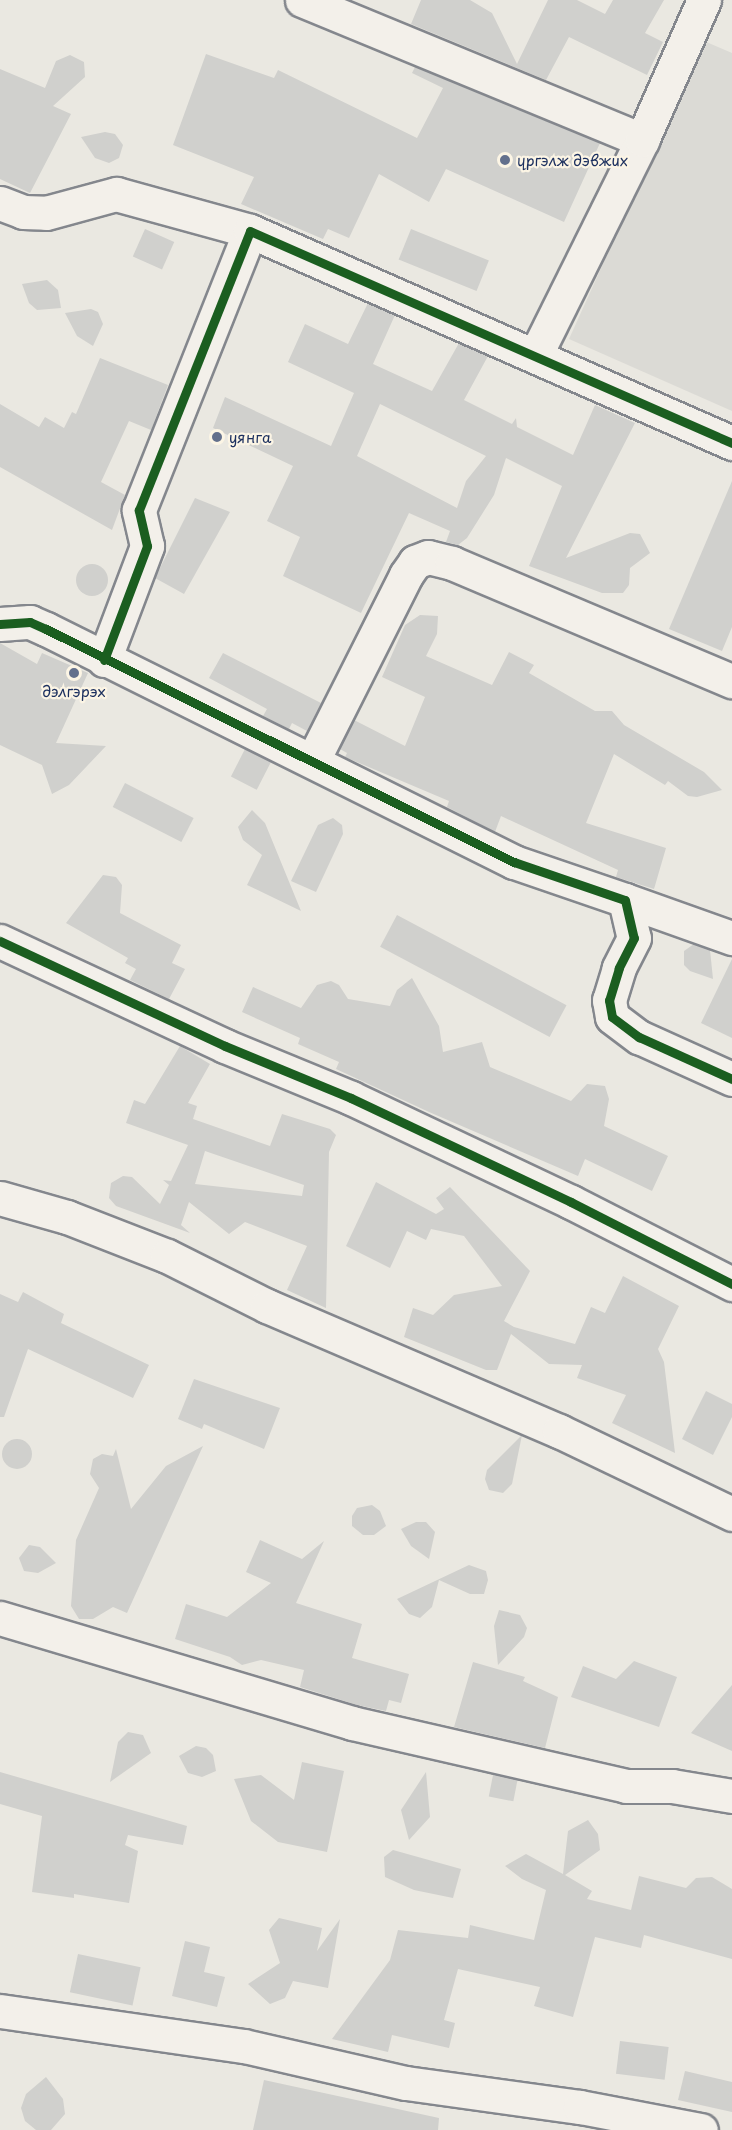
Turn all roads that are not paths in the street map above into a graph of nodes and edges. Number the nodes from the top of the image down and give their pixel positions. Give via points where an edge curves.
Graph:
1 (302, 0) edge
2 (704, 0) edge
3 (642, 140) junction
4 (0, 203) edge
5 (250, 231) junction
6 (536, 354) junction
7 (732, 443) edge
8 (0, 624) edge
9 (104, 660) junction
10 (732, 681) edge
11 (313, 760) junction
12 (625, 900) junction
13 (732, 938) edge
14 (0, 941) edge
15 (732, 1079) edge
16 (0, 1198) edge
17 (732, 1284) edge
18 (732, 1514) edge
19 (0, 1618) edge
20 (732, 1796) edge
21 (0, 2012) edge
22 (701, 2130) edge

1 - 3 street
2 - 3 street
3 - 6 street
4 - 5 street via 23,212 46,213 116,194
5 - 6 street
5 - 9 street via 139,510 147,546
6 - 7 street
8 - 9 street via 30,622
9 - 11 street
10 - 11 street via 452,563 428,557 415,562 406,575
11 - 12 street via 514,862
12 - 13 street
12 - 15 street via 634,938 609,1000 612,1017 639,1037
14 - 17 street via 225,1046 351,1098 571,1202
16 - 18 street via 67,1217 168,1256 267,1306 559,1431
19 - 20 street via 352,1723 626,1786 672,1786
21 - 22 street via 244,2046 406,2083 580,2107

